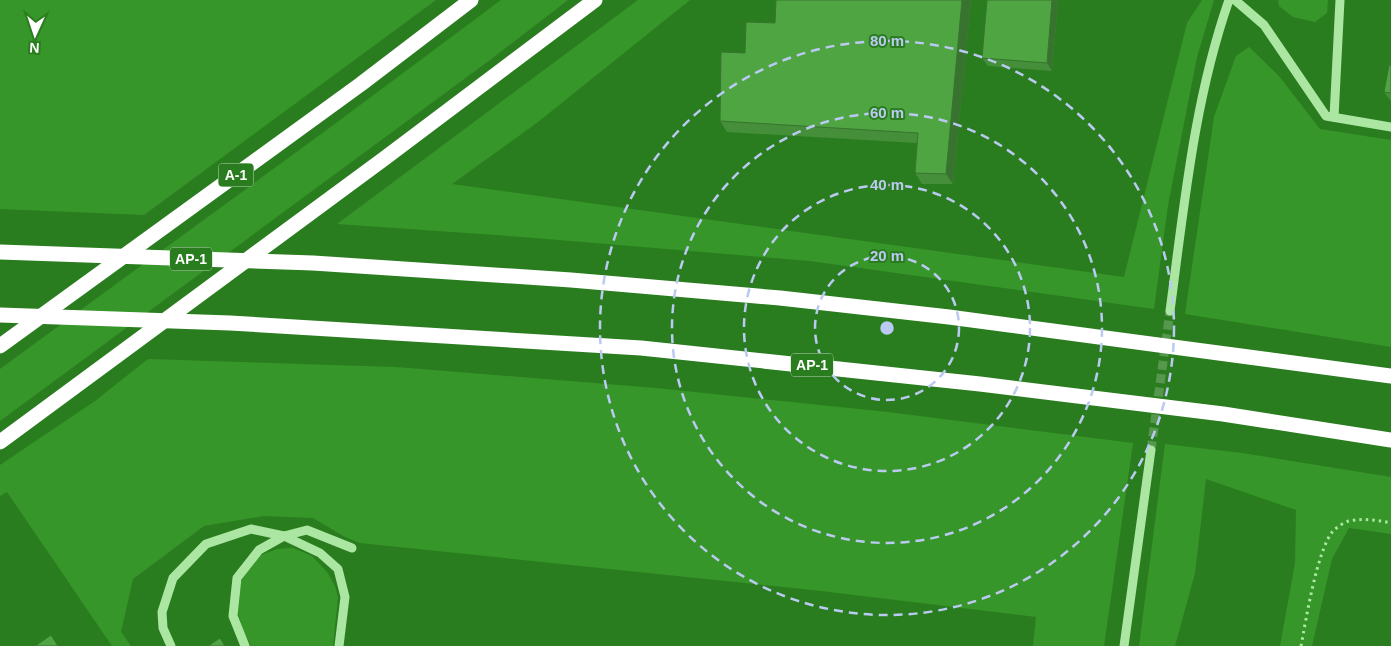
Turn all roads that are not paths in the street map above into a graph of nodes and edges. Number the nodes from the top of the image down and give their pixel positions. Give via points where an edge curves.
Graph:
1 (471, 0) edge
2 (594, 0) edge
3 (1229, 0) edge
4 (1234, 0) edge
5 (1340, 0) edge
6 (1334, 117) junction
7 (1391, 126) edge
8 (0, 252) edge
9 (1170, 311) tunnel mouth
10 (0, 315) edge
11 (0, 346) edge
12 (1391, 376) edge
13 (1391, 440) edge
14 (0, 442) edge
15 (1151, 450) tunnel mouth
16 (284, 536) junction
17 (352, 548) dead end
18 (171, 646) edge
19 (245, 646) edge
20 (339, 646) edge
21 (1124, 646) edge

1 - 11 highway, A-1 via 361,84
2 - 14 highway
3 - 9 street via 1206,78
4 - 6 street via 1264,25 1326,116
5 - 6 street
6 - 7 street
8 - 12 highway, AP-1 via 313,263 780,298 996,323
10 - 13 highway, AP-1 via 230,323 641,348 980,384 1222,414
15 - 21 street
16 - 17 street via 307,530
16 - 18 street via 251,528 206,544 173,578 165,599 163,628
16 - 19 street via 259,550 237,578 233,616
16 - 20 street via 320,553 338,569 345,597

